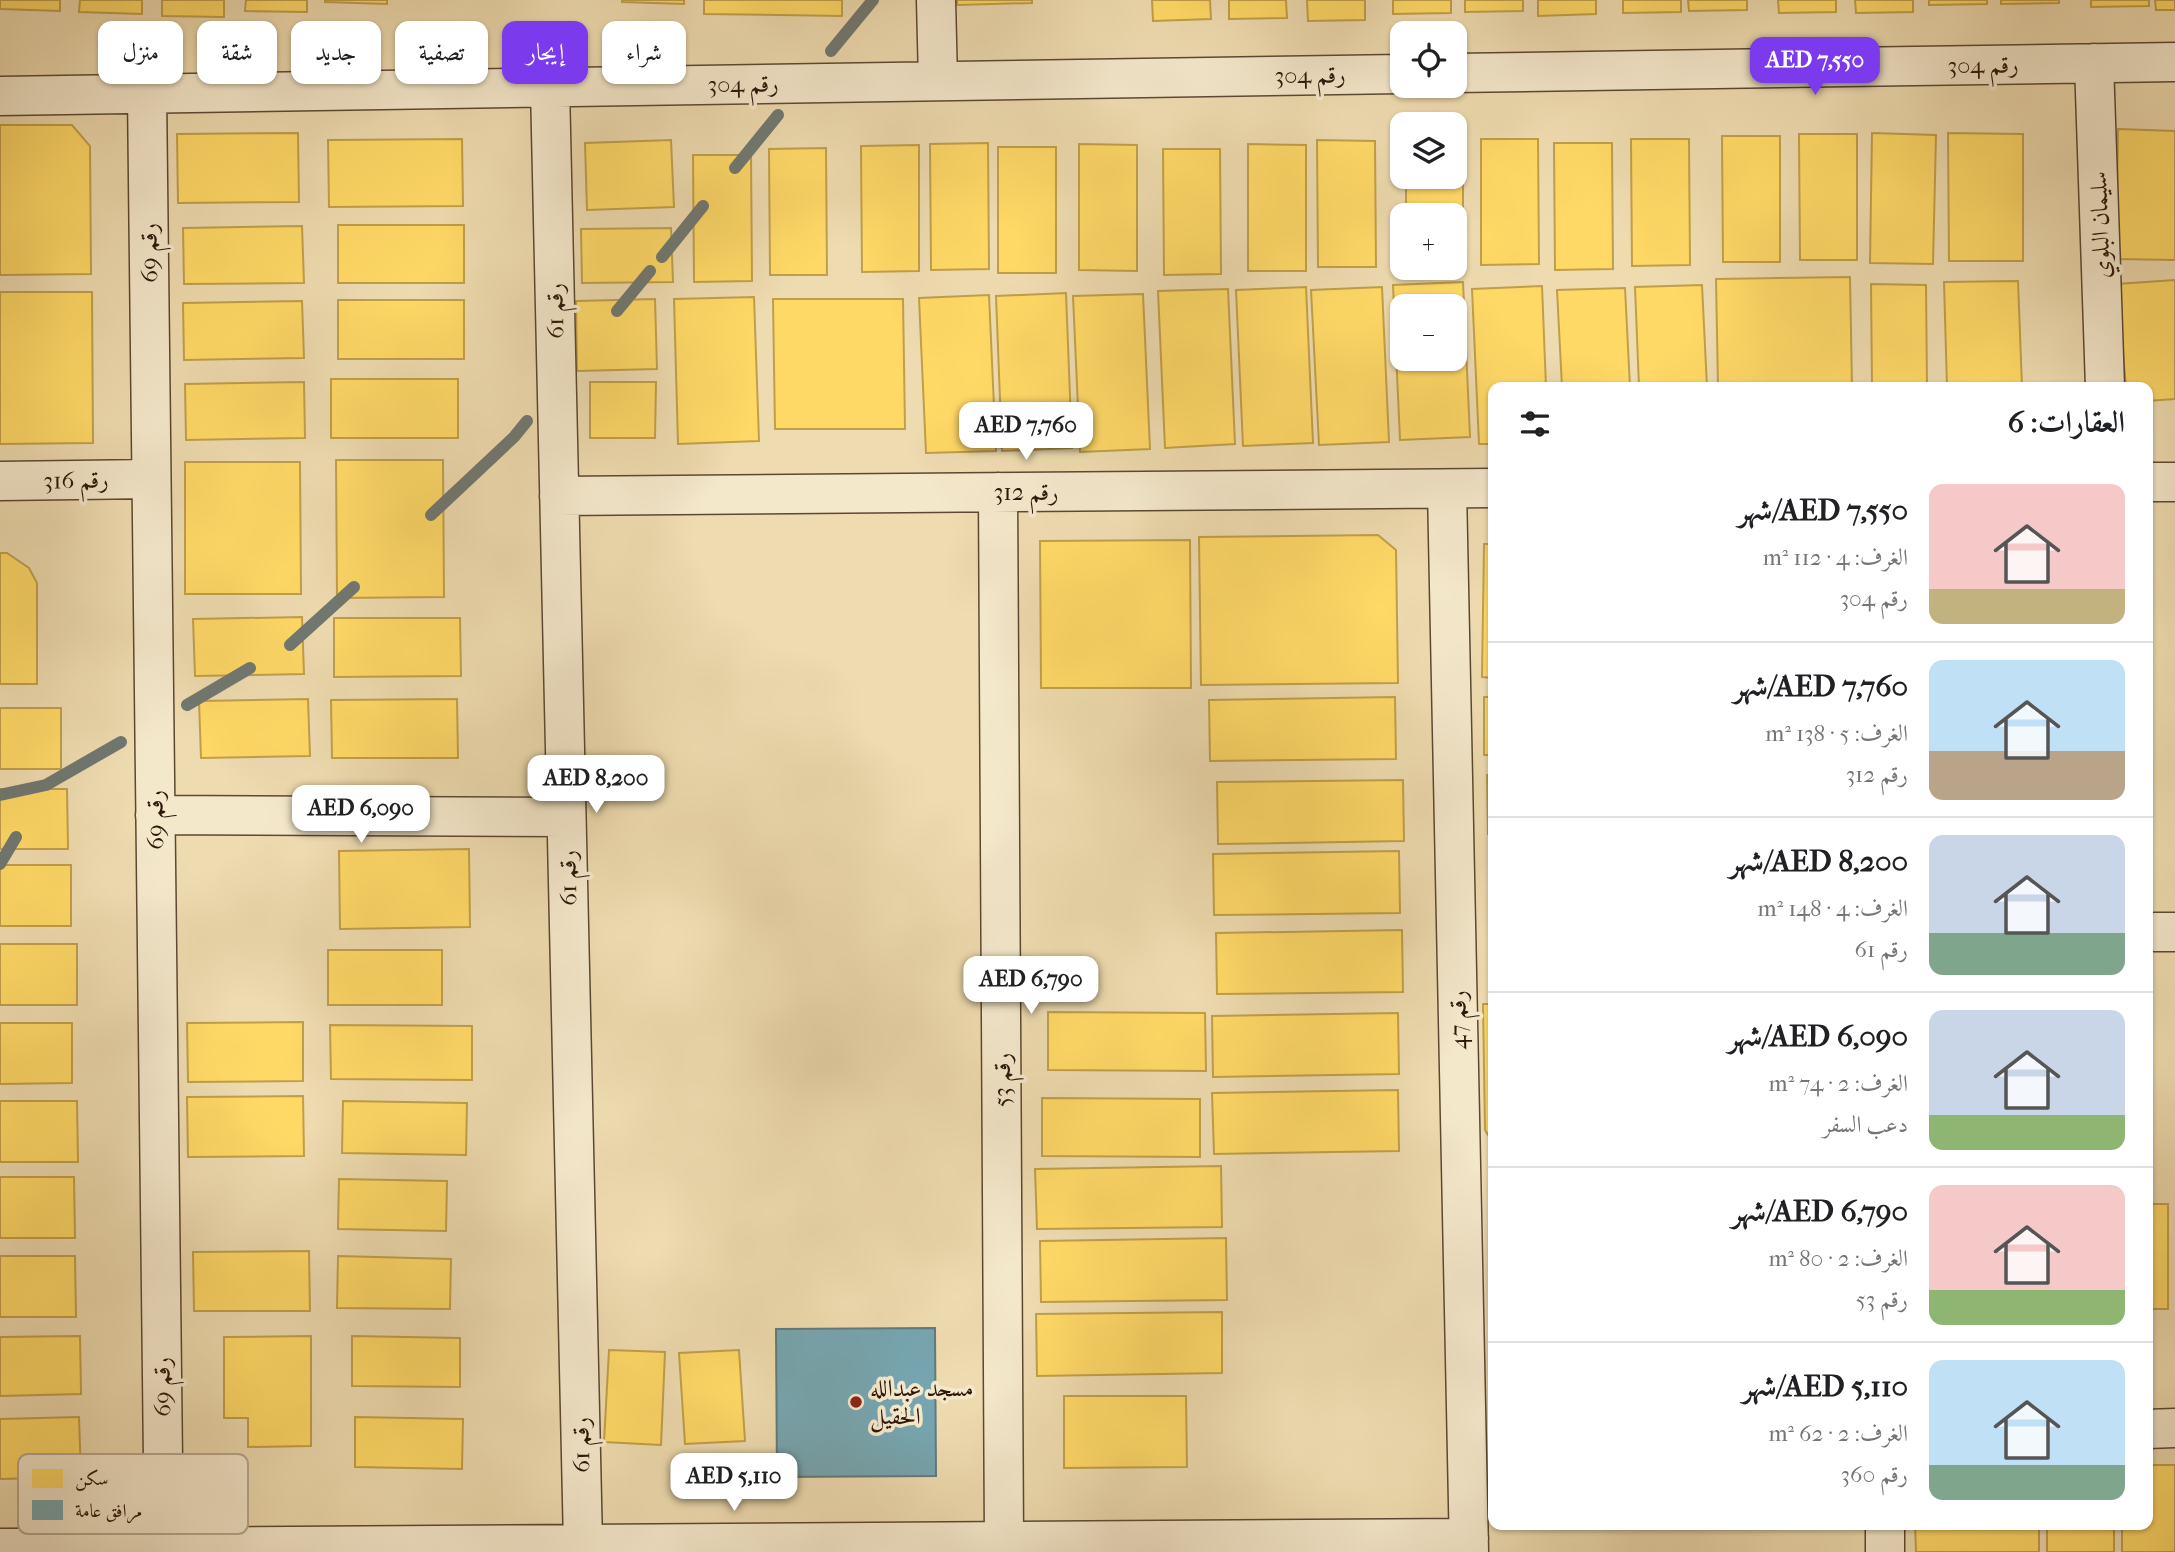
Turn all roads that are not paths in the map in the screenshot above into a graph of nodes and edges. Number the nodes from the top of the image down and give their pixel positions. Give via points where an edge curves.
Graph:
1 (936, 0) edge
2 (2175, 62) edge
3 (2094, 63) junction
4 (1467, 73) edge
5 (1390, 74) edge
6 (938, 81) junction
7 (550, 87) junction
8 (147, 93) junction
9 (0, 96) edge
10 (2105, 382) edge
11 (151, 478) junction
12 (0, 481) edge
13 (2153, 482) edge
14 (2175, 482) edge
15 (1488, 488) edge
16 (1447, 489) junction
17 (998, 492) junction
18 (559, 496) junction
19 (155, 815) junction
20 (566, 817) junction
21 (2153, 932) edge
22 (2175, 932) edge
23 (1477, 1194) edge
24 (2175, 1428) edge
25 (2153, 1429) edge
26 (162, 1454) edge
27 (1885, 1530) edge
28 (163, 1534) edge
29 (1004, 1541) junction
30 (583, 1544) junction
31 (1469, 1545) edge
32 (163, 1547) junction
33 (0, 1548) edge
34 (1885, 1552) edge

1 - 6 street
2 - 3 street, رقم 304
3 - 4 street, رقم 304
3 - 10 street, سليمان البلوي
5 - 6 street, رقم 304
6 - 7 street, رقم 304
7 - 8 street, رقم 304
7 - 18 street, رقم 61
8 - 9 street, رقم 304
8 - 11 street, رقم 69
11 - 12 street, رقم 316
11 - 19 street, رقم 69
13 - 14 street
15 - 16 street, رقم 312
16 - 17 street, رقم 312
16 - 23 street, رقم 47
17 - 18 street, رقم 312
17 - 29 street, رقم 53
18 - 20 street, رقم 61
19 - 20 street
19 - 26 street, رقم 69
20 - 30 street, رقم 61
21 - 22 street
23 - 31 street, رقم 47
24 - 25 street
27 - 34 street
28 - 32 street, رقم 69
29 - 30 street
29 - 31 street
30 - 32 street
32 - 33 street

